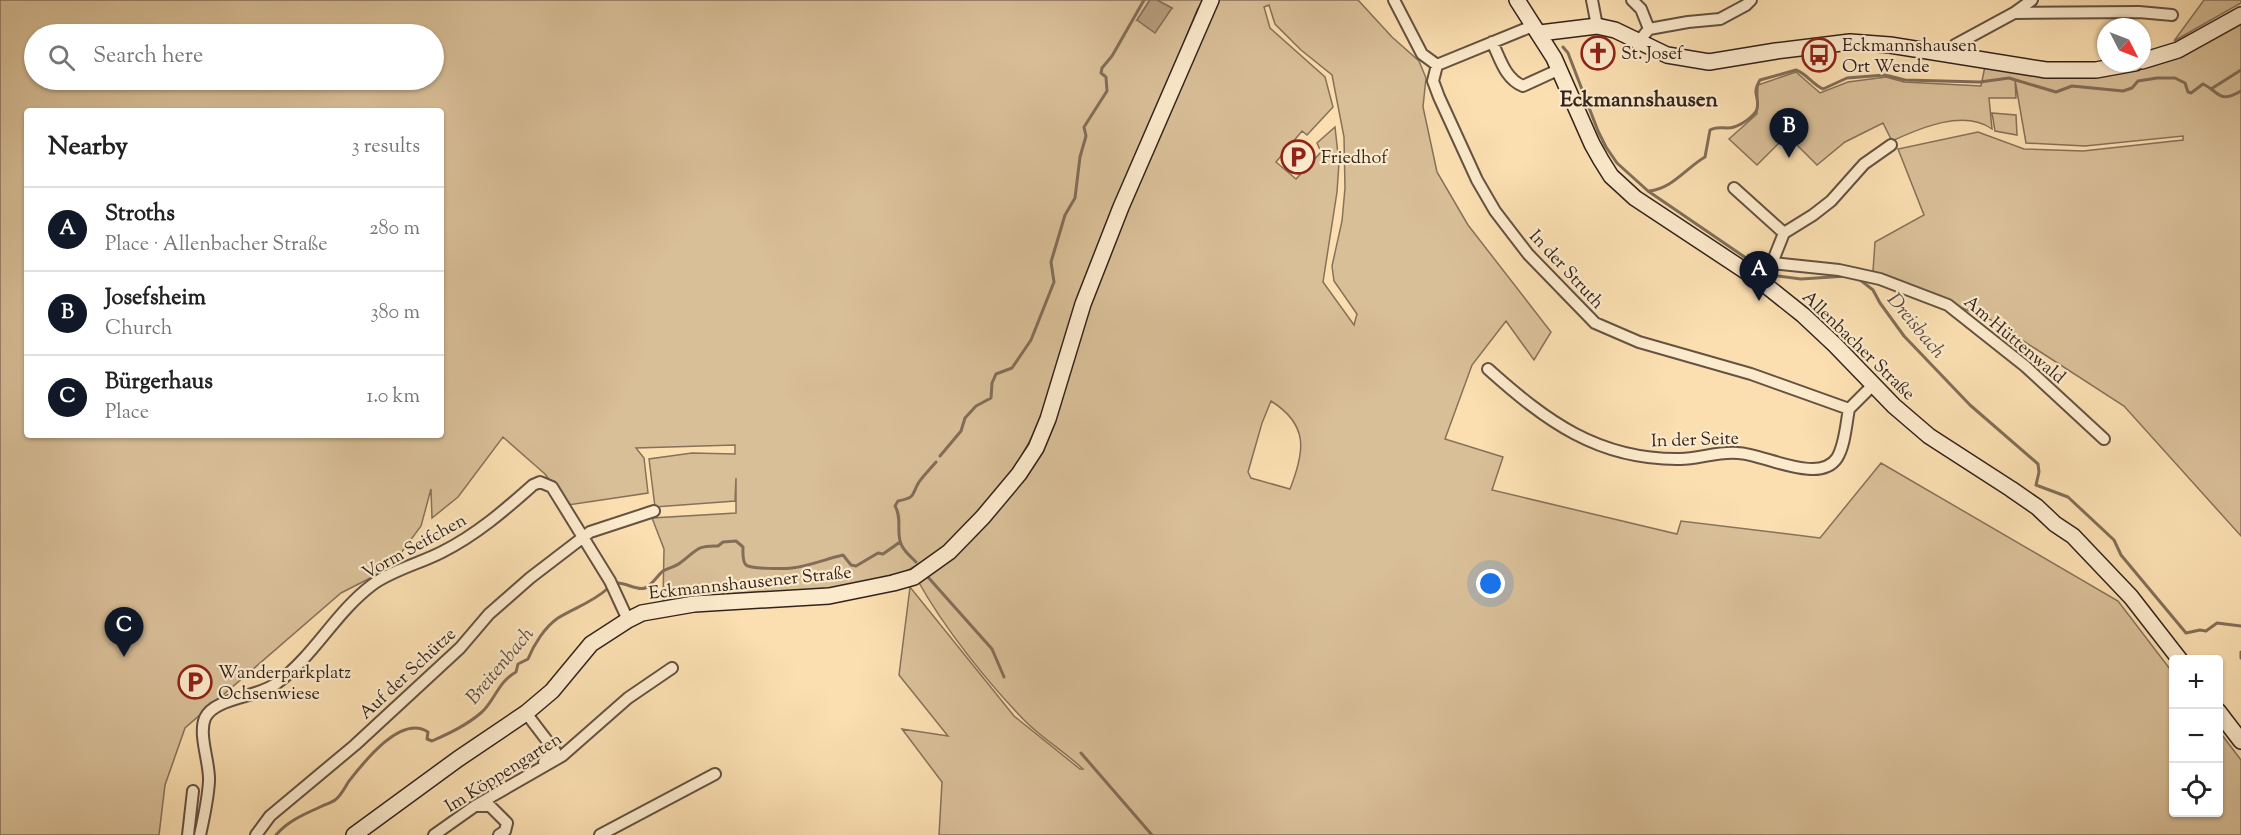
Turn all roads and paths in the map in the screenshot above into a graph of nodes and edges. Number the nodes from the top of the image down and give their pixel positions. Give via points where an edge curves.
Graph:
1 (1211, 0) edge
2 (1394, 0) edge
3 (1517, 0) edge
4 (1592, 0) edge
5 (1632, 0) edge
6 (1751, 0) edge
7 (2032, 0) edge
8 (2014, 13) junction
9 (2172, 15) dead end
10 (2241, 15) edge
11 (1597, 26) junction
12 (1537, 29) junction
13 (1649, 29) junction
14 (1639, 41) junction
15 (1492, 42) junction
16 (1947, 55) junction
17 (2151, 58) edge
18 (1437, 65) junction
19 (1560, 69) junction
20 (2097, 70) edge
21 (1891, 145) dead end
22 (1734, 188) dead end
23 (1784, 234) junction
24 (1765, 271) junction
25 (1488, 369) dead end
26 (1873, 385) junction
27 (1849, 409) junction
28 (2104, 439) dead end
29 (654, 511) dead end
30 (582, 536) junction
31 (628, 620) junction
32 (2176, 655) edge
33 (672, 668) dead end
34 (526, 713) junction
35 (2223, 718) edge
36 (2241, 741) edge
37 (540, 768) junction
38 (715, 774) dead end
39 (193, 791) dead end
40 (475, 806) junction
41 (188, 835) edge
42 (200, 835) edge
43 (256, 835) edge
44 (354, 835) edge
45 (434, 835) edge
46 (499, 835) edge
47 (600, 835) edge

1 - 31 main road, Eckmannshausener Straße via 1091,282 1036,448 983,517 949,552 914,577 829,596 694,604 642,613
2 - 18 street via 1422,54
3 - 12 main road, Allenbacher Straße
4 - 11 street
5 - 13 street via 1641,9
6 - 13 street via 1720,19
7 - 8 street
8 - 9 street
8 - 16 street via 1955,45
10 - 17 main road via 2178,50
11 - 12 main road
11 - 14 main road
12 - 15 street
12 - 19 main road, Allenbacher Straße
13 - 14 street
14 - 16 main road via 1667,55 1709,62 1850,42
15 - 18 street
15 - 19 street via 1508,76 1517,84 1523,86
16 - 20 main road via 2018,67
18 - 27 street, In der Struth via 1433,81 1439,97 1495,211 1528,254 1595,323 1639,342 1751,374
19 - 24 main road, Allenbacher Straße via 1592,144 1611,176 1635,198
21 - 23 street via 1864,164 1831,201
22 - 23 street
23 - 24 street
24 - 26 main road, Allenbacher Straße
24 - 28 street, Am Hüttenwald via 1839,270 1880,279 1948,305 2025,366
25 - 27 street, In der Seite via 1524,402 1576,436 1649,458 1739,453 1804,469 1820,469 1838,457
26 - 27 street
26 - 32 main road, Allenbacher Straße via 1929,436 2037,507 2073,536 2131,597
29 - 30 street, Auf der Schütze
30 - 31 street
30 - 42 street, Vorm Seifchen via 552,487 540,482 533,485 471,536 373,584 276,685 213,708 203,728 209,779
30 - 43 street, Auf der Schütze via 502,601 460,648 355,745 270,816
31 - 34 main road, Eckmannshausener Straße via 591,644 552,692
33 - 37 street, Im Köppengarten via 628,698 562,756
34 - 37 street via 555,751
34 - 44 main road, Eckmannshausener Straße
35 - 36 main road
37 - 40 street, Im Köppengarten
38 - 47 street
39 - 41 street
40 - 45 street, Im Köppengarten
40 - 46 street via 490,806 507,824

